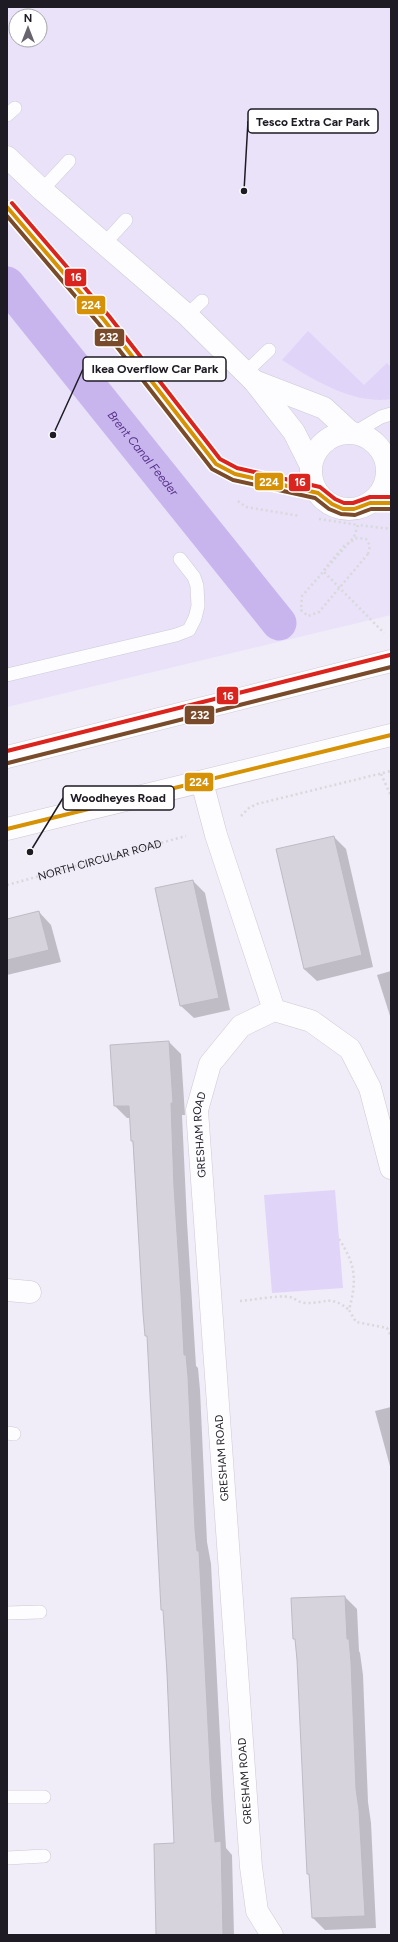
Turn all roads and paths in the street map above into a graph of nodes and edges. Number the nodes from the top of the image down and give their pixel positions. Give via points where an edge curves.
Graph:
1 (7, 157) edge
2 (69, 161) dead end
3 (42, 190) junction
4 (7, 207) edge
5 (126, 220) dead end
6 (104, 244) junction
7 (269, 350) dead end
8 (250, 376) junction
9 (391, 414) edge
10 (352, 432) junction
11 (311, 466) junction
12 (389, 471) edge
13 (318, 493) junction
14 (381, 503) edge
15 (391, 529) edge
16 (180, 559) dead end
17 (384, 633) dead end
18 (391, 661) edge
19 (7, 675) edge
20 (391, 735) edge
21 (7, 757) edge
22 (391, 771) edge
23 (381, 774) junction
24 (202, 782) junction
25 (391, 796) edge
26 (240, 818) dead end
27 (7, 829) edge
28 (192, 834) dead end
29 (7, 885) edge
30 (274, 1010) junction
31 (391, 1168) edge
32 (339, 1239) dead end
33 (7, 1290) edge
34 (30, 1292) dead end
35 (211, 1303) junction
36 (349, 1310) junction
37 (391, 1336) edge
38 (40, 1612) dead end
39 (7, 1613) edge
40 (7, 1797) edge
41 (44, 1797) dead end
42 (44, 1856) dead end
43 (7, 1858) edge
44 (272, 1935) edge

1 - 3 main road
2 - 3 lane
3 - 6 main road
4 - 13 lane via 104,320 216,464 235,474
5 - 6 lane
6 - 8 main road via 195,308
7 - 8 lane
8 - 10 main road via 324,408
8 - 11 main road via 294,432
9 - 10 lane
10 - 11 main road via 339,433 320,445
10 - 12 main road via 375,442 383,451
11 - 13 main road via 313,485
12 - 14 main road via 379,495
13 - 14 main road via 326,502 348,509
15 - 17 path, bridge via 358,525 354,537 349,543 338,555 328,567 323,573 302,596 301,610 308,616 319,612 338,589 343,583 348,577 368,554 370,546 366,539 357,538 350,542 344,546 323,571 328,576 334,582 340,588 362,610
16 - 19 lane via 194,577 199,594 195,618 189,630
18 - 21 main road
20 - 24 main road
22 - 23 path
23 - 25 path
23 - 26 path via 257,804
24 - 27 main road
24 - 30 main road via 214,827
28 - 29 path, NORTH CIRCULAR ROAD
30 - 31 main road via 312,1021 350,1049 370,1088
30 - 35 main road, GRESHAM ROAD via 241,1026 210,1064 197,1110
32 - 36 path via 350,1255 354,1273 355,1289
33 - 34 main road
35 - 36 path via 291,1297 301,1303 339,1302
35 - 44 main road, GRESHAM ROAD via 252,1868 257,1911
36 - 37 path via 356,1322 387,1328
38 - 39 lane
40 - 41 lane
42 - 43 lane

